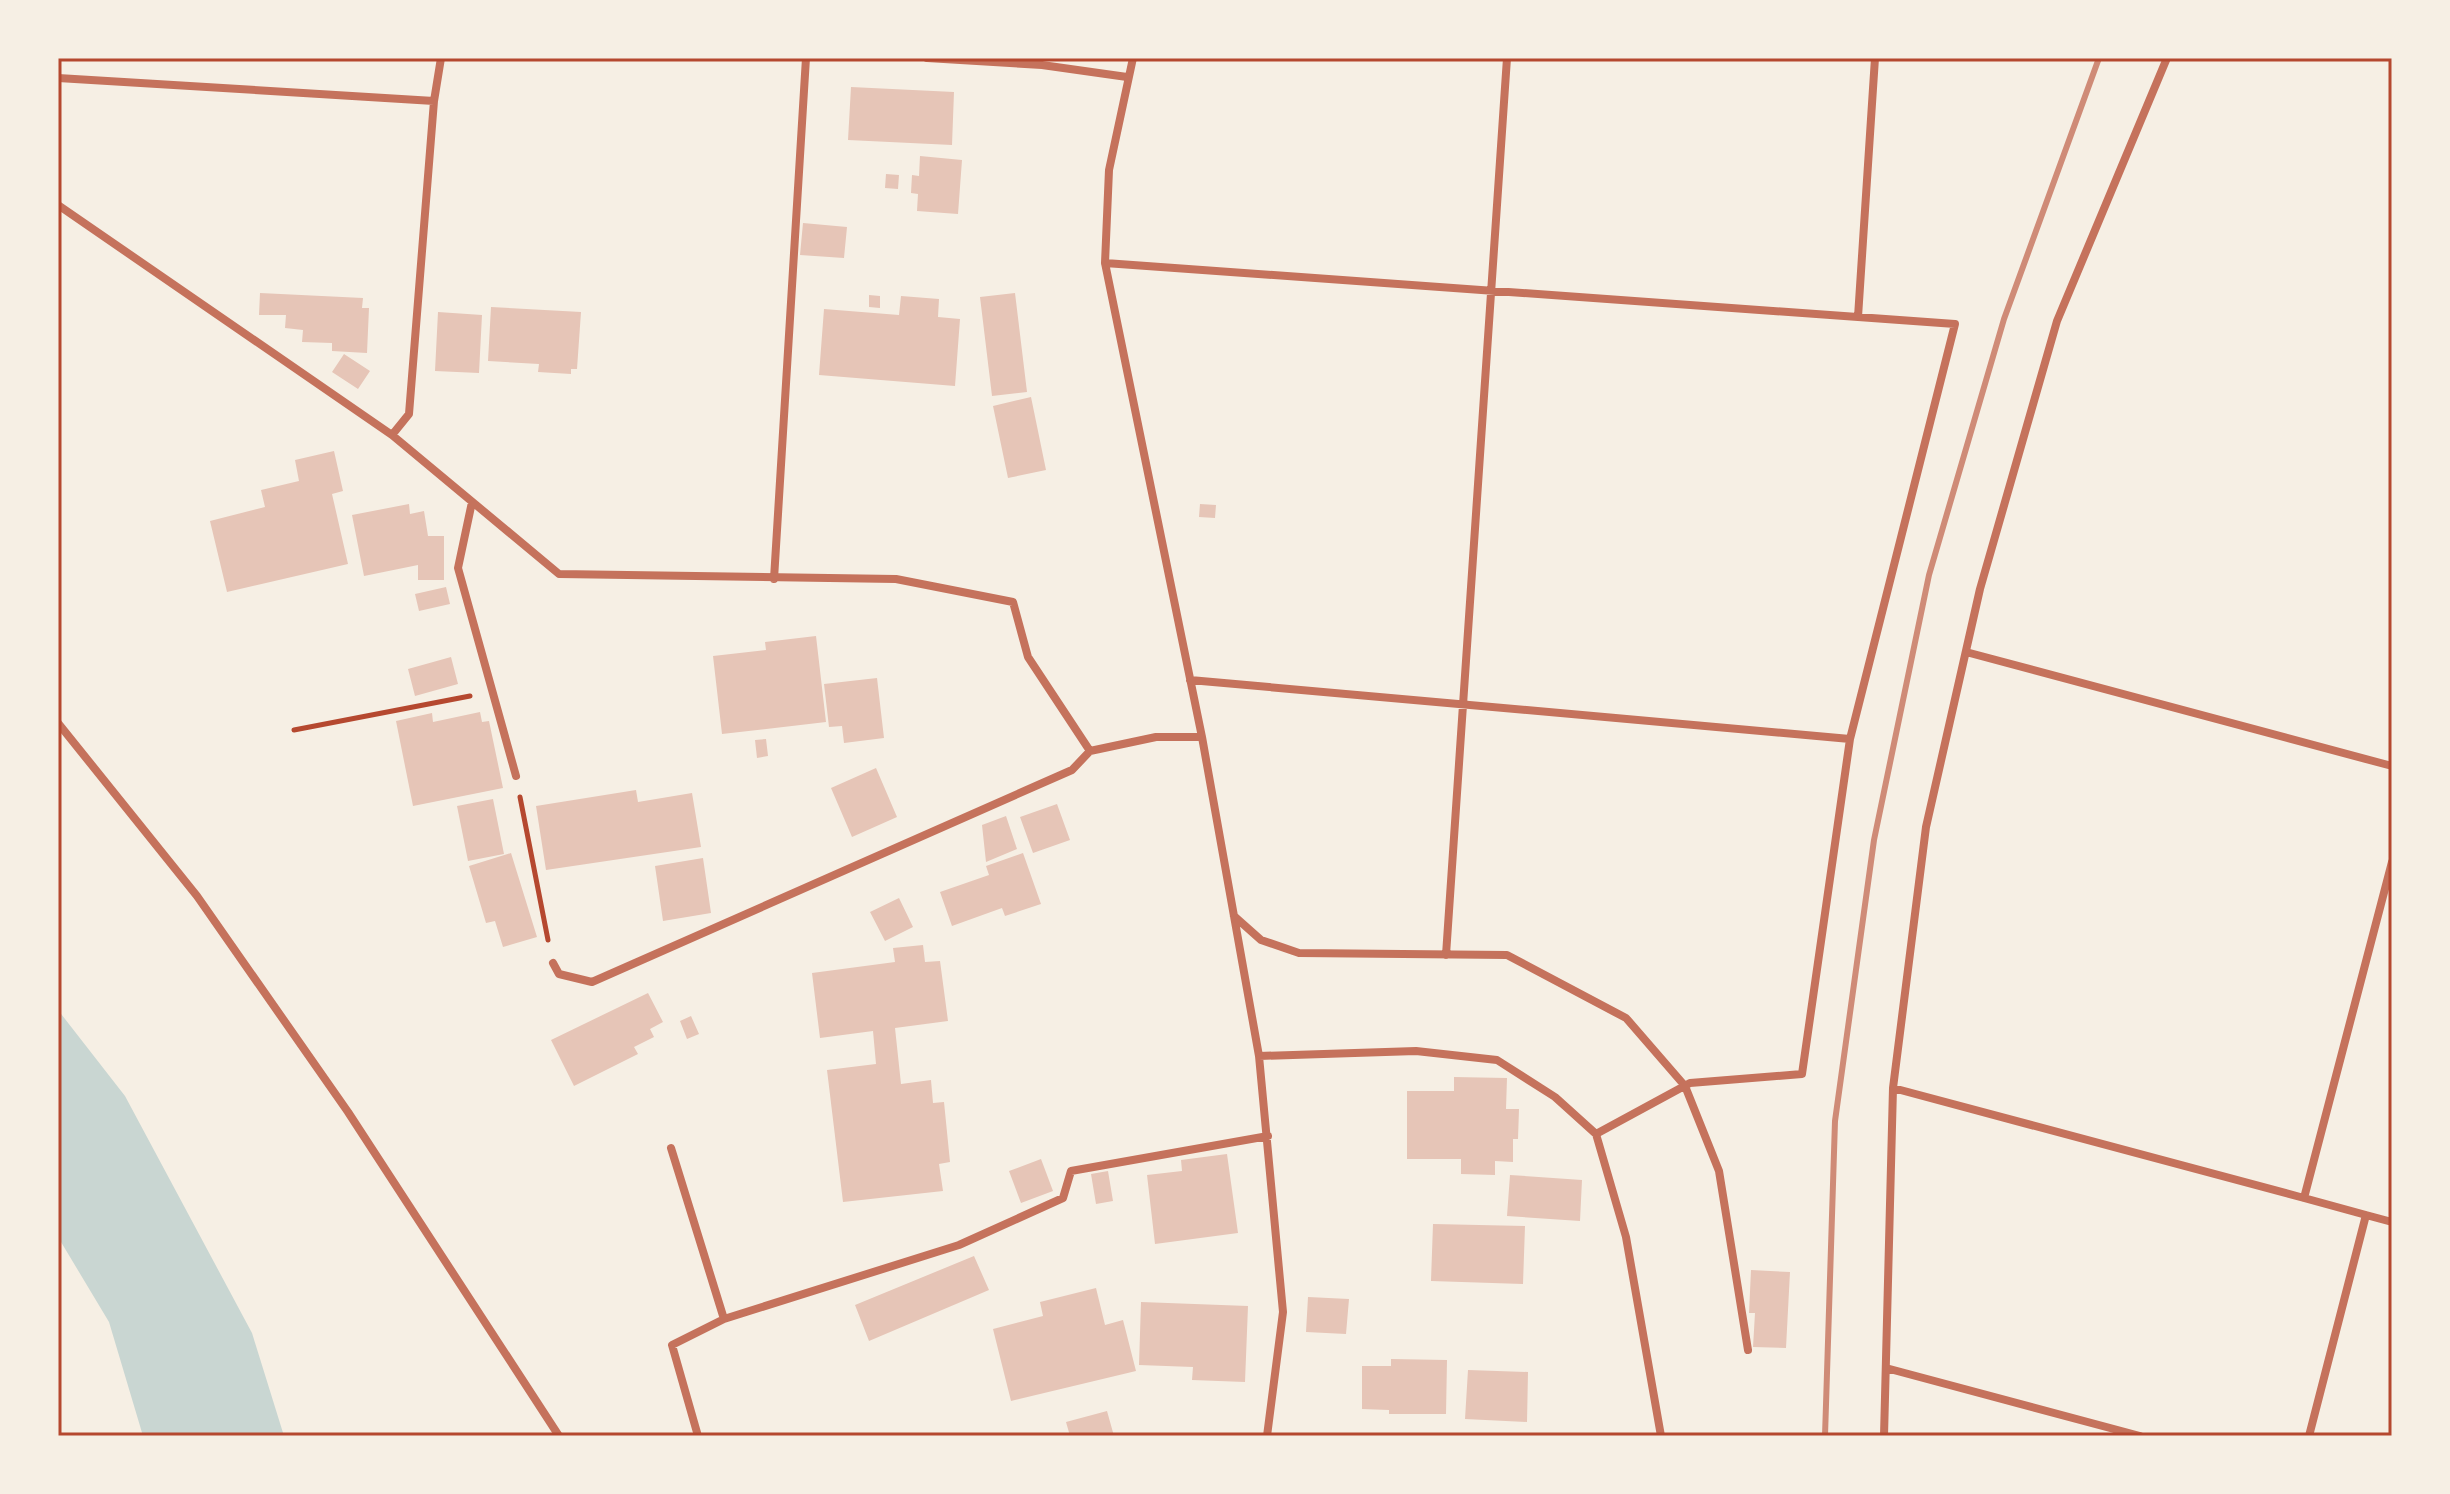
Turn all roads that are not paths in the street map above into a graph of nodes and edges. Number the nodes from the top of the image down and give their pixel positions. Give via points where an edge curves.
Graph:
1 (441, 58) edge
2 (806, 58) edge
3 (927, 58) edge
4 (1133, 58) edge
5 (1507, 58) edge
6 (1875, 58) edge
7 (2167, 58) edge
8 (1043, 62) edge
9 (1127, 77) junction
10 (58, 78) edge
11 (434, 101) junction
12 (58, 205) edge
13 (1105, 263) junction
14 (1491, 291) junction
15 (1858, 317) junction
16 (392, 435) junction
17 (472, 502) junction
18 (774, 579) junction
19 (1966, 652) junction
20 (1190, 680) junction
21 (1463, 706) junction
22 (58, 723) edge
23 (1202, 737) junction
24 (1850, 739) junction
25 (1090, 751) junction
26 (2392, 766) edge
27 (516, 776) road end
28 (2392, 862) edge
29 (1233, 916) junction
30 (1446, 955) junction
31 (553, 963) road end
32 (1259, 1056) junction
33 (1685, 1086) junction
34 (1893, 1088) junction
35 (1596, 1134) junction
36 (1268, 1136) junction
37 (671, 1148) dead end
38 (2304, 1198) junction
39 (2366, 1215) junction
40 (2392, 1222) edge
41 (724, 1319) junction
42 (1748, 1350) dead end
43 (1886, 1368) junction
44 (559, 1436) edge
45 (698, 1436) edge
46 (1267, 1436) edge
47 (1661, 1436) edge
48 (1884, 1436) edge
49 (2140, 1436) edge
50 (2309, 1436) edge

1 - 11 street
2 - 18 street
3 - 8 street
4 - 9 street
5 - 14 street
6 - 15 street
7 - 19 street via 2057,321
8 - 9 street
9 - 13 street via 1109,170
10 - 11 street
11 - 16 street via 409,414
12 - 16 street
13 - 14 street
13 - 20 street
14 - 15 street
14 - 21 street
15 - 24 street via 1955,324
16 - 17 street
17 - 18 street via 559,574
17 - 27 street via 458,568
18 - 25 street via 896,579 1013,602 1028,657
19 - 26 street
19 - 34 street via 1926,827
20 - 21 street
20 - 23 street
21 - 24 street
21 - 30 street
22 - 44 street via 206,909 348,1112
23 - 25 street via 1156,737
23 - 29 street
24 - 33 street via 1802,1074
25 - 31 street via 1072,770 592,982 559,974
28 - 38 street
29 - 30 street via 1261,940 1299,953
29 - 32 street
30 - 33 street via 1507,955 1626,1018
32 - 35 street via 1416,1051 1497,1060 1555,1097
32 - 36 street
33 - 35 street
33 - 42 street via 1719,1171
34 - 38 street
34 - 43 street
35 - 47 street via 1626,1237
36 - 41 street via 1071,1171 1063,1198 959,1245
36 - 46 street via 1283,1312
37 - 41 street
38 - 39 street
39 - 40 street
39 - 50 street
41 - 45 street via 672,1345
43 - 48 street
43 - 49 street

